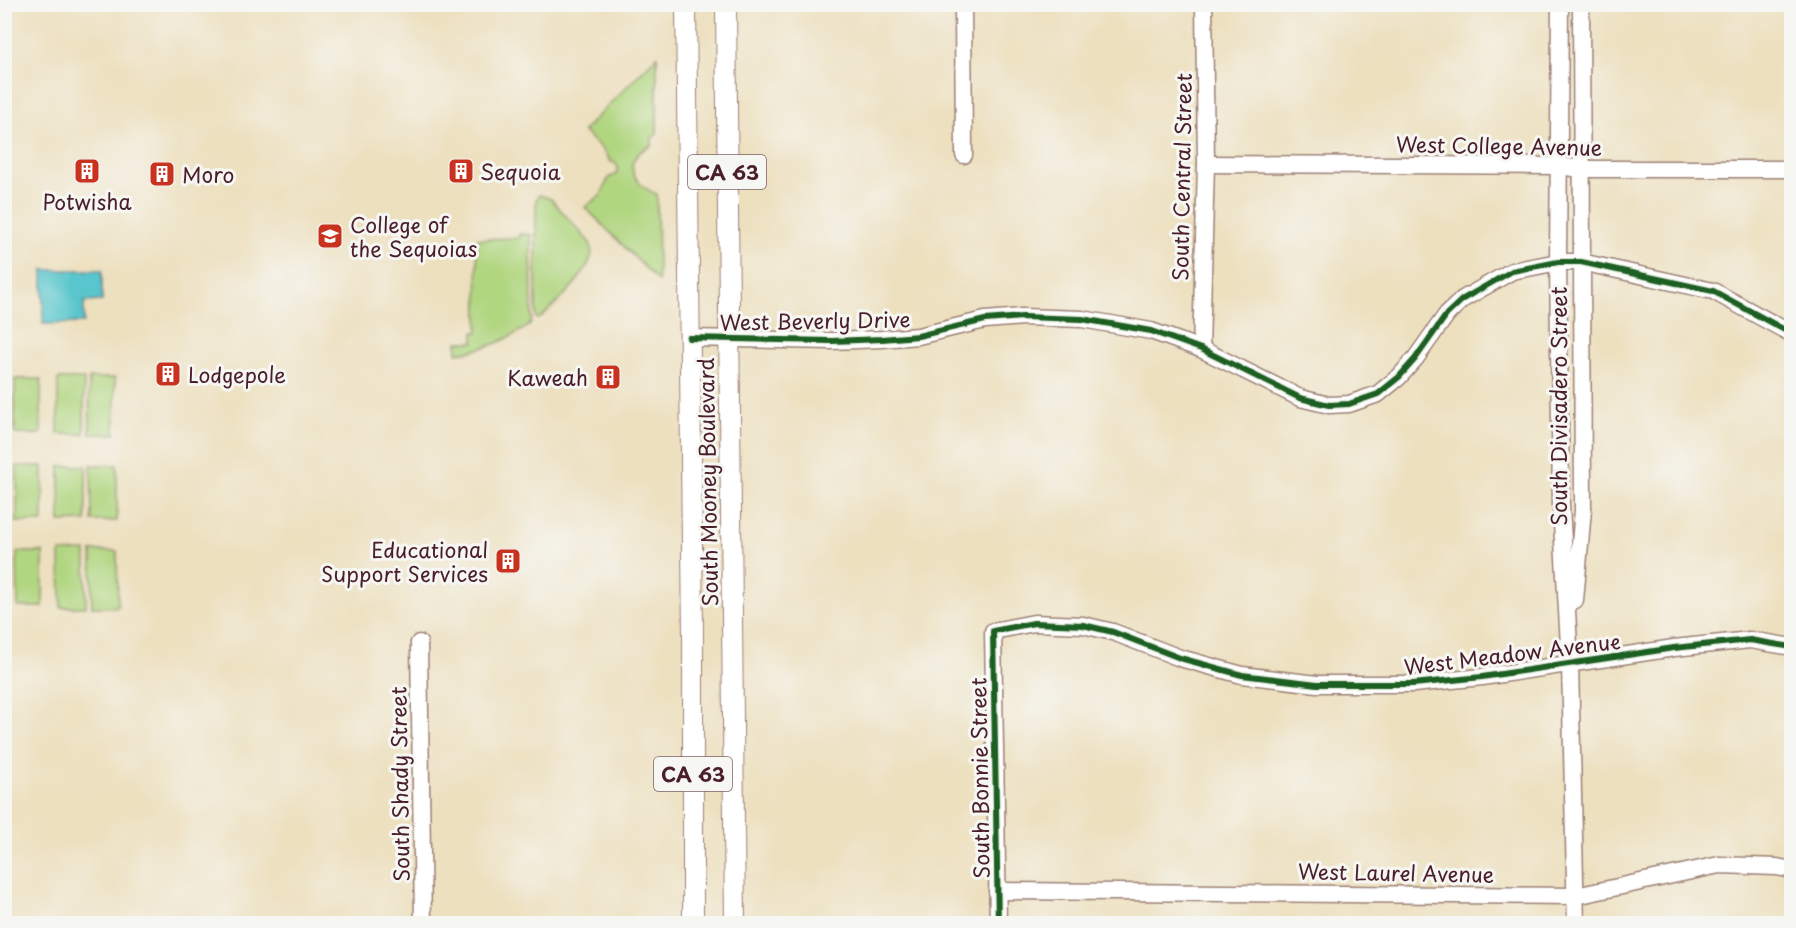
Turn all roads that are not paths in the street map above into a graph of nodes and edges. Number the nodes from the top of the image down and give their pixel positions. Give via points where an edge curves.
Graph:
1 (686, 4) edge
2 (726, 4) edge
3 (963, 4) edge
4 (1204, 4) edge
5 (1560, 4) edge
6 (1581, 4) edge
7 (964, 155) dead end
8 (1206, 164) junction
9 (1559, 166) junction
10 (1581, 169) junction
11 (1791, 169) edge
12 (1558, 262) junction
13 (1581, 262) junction
14 (1791, 334) edge
15 (689, 338) junction
16 (729, 339) junction
17 (1201, 349) junction
18 (993, 631) joint
19 (419, 643) dead end
20 (1791, 647) edge
21 (1570, 663) junction
22 (1791, 870) edge
23 (998, 891) junction
24 (1576, 896) junction
25 (423, 924) edge
26 (693, 924) edge
27 (735, 924) edge
28 (998, 924) edge
29 (1576, 924) edge

1 - 15 main road, South Mooney Boulevard / CA 63
2 - 16 main road, South Mooney Boulevard / CA 63
3 - 7 street
4 - 8 street, South Central Street
5 - 9 street, South Divisadero Street
6 - 10 street, South Divisadero Street
8 - 9 street, West College Avenue
8 - 17 street, South Central Street
9 - 10 street, West College Avenue
9 - 12 street, South Divisadero Street
10 - 11 street, West College Avenue
10 - 13 street, South Divisadero Street
12 - 13 street, West Beverly Drive
12 - 17 street, West Beverly Drive via 1512,271 1463,299 1446,314 1399,377 1378,394 1349,404 1329,405 1300,398
12 - 21 street, South Divisadero Street via 1562,506
13 - 14 street, West Beverly Drive via 1713,291
13 - 21 street, South Divisadero Street via 1583,510
15 - 16 street, West Beverly Drive
15 - 26 main road, South Mooney Boulevard / CA 63
16 - 17 street, West Beverly Drive via 882,339 1023,317 1082,320 1139,329
16 - 27 main road, South Mooney Boulevard / CA 63
18 - 21 street, West Meadow Avenue via 1035,623 1083,625 1242,675 1317,684 1413,684
18 - 23 street, South Bonnie Street
19 - 25 street, South Shady Street
20 - 21 street, West Meadow Avenue via 1750,639
21 - 24 street, South Divisadero Street
22 - 24 street, West Laurel Avenue via 1719,865
23 - 24 street, West Laurel Avenue
23 - 28 street, South Bonnie Street
24 - 29 street, South Divisadero Street

